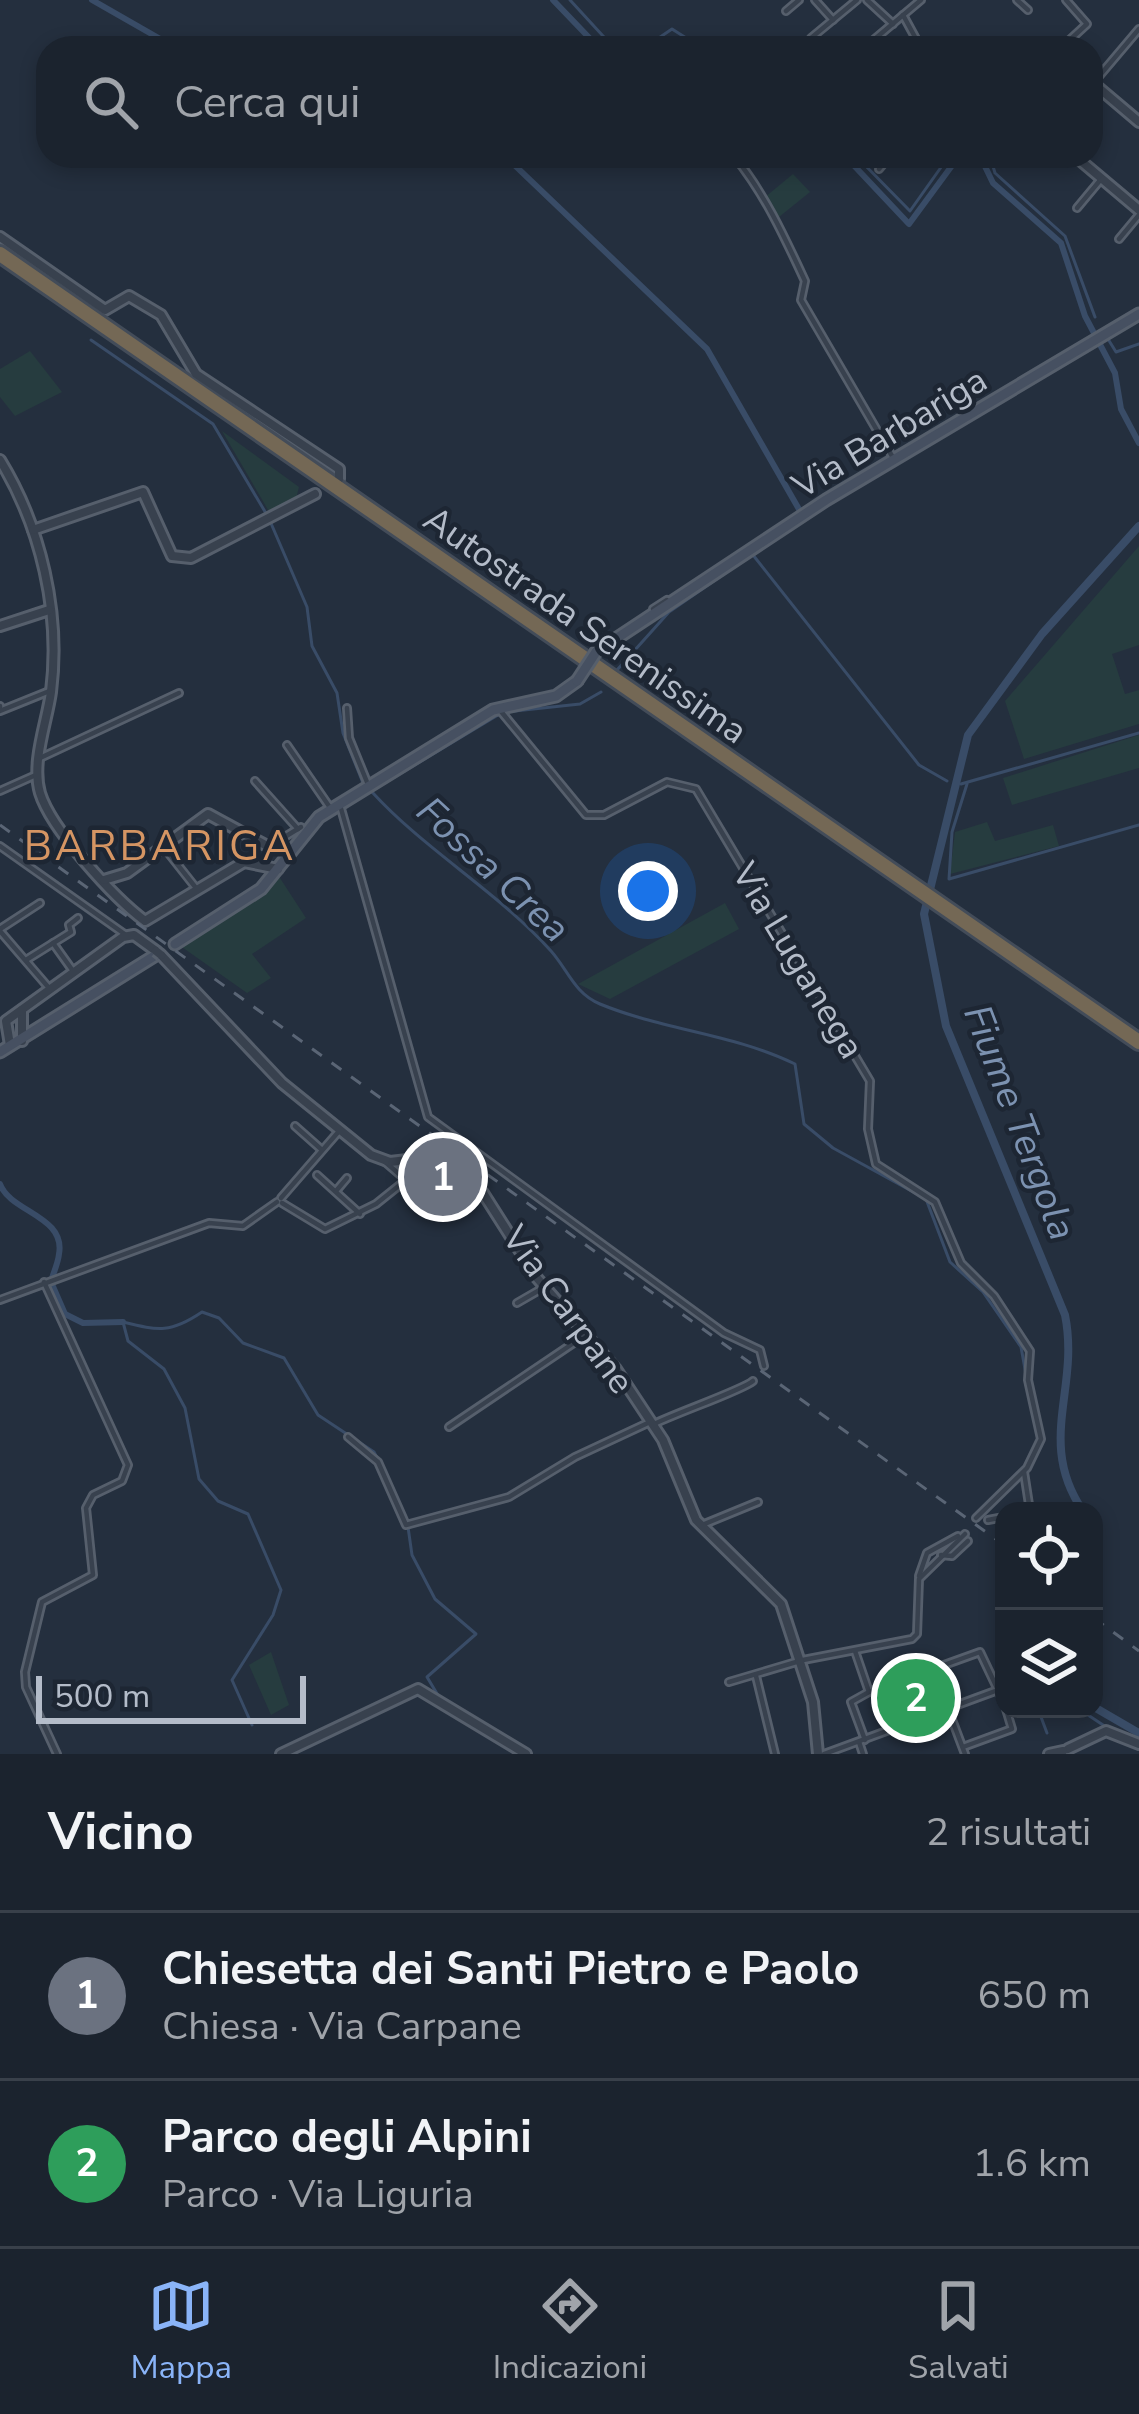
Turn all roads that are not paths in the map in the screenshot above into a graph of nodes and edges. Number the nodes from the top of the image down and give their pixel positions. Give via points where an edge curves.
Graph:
1 (799, 0) edge
2 (815, 0) edge
3 (857, 0) edge
4 (867, 0) edge
5 (920, 0) edge
6 (1017, 0) edge
7 (1066, 0) edge
8 (786, 10) dead end
9 (1028, 10) dead end
10 (903, 16) junction
11 (833, 20) junction
12 (893, 24) junction
13 (1139, 29) edge
14 (813, 36) edge
15 (878, 36) edge
16 (916, 36) edge
17 (1074, 36) edge
18 (1103, 71) edge
19 (1103, 93) edge
20 (1139, 122) edge
21 (741, 168) edge
22 (1090, 168) edge
23 (1102, 178) junction
24 (1077, 208) dead end
25 (1139, 213) edge
26 (0, 237) edge
27 (1119, 238) dead end
28 (0, 254) edge
29 (0, 264) edge
30 (1139, 314) edge
31 (893, 459) junction
32 (0, 460) edge
33 (339, 479) dead end
34 (315, 494) dead end
35 (33, 530) junction
36 (670, 603) junction
37 (653, 609) dead end
38 (49, 610) junction
39 (0, 626) edge
40 (52, 690) junction
41 (179, 693) dead end
42 (0, 708) edge
43 (347, 708) dead end
44 (498, 708) junction
45 (287, 745) dead end
46 (40, 758) junction
47 (38, 774) junction
48 (255, 781) dead end
49 (369, 787) junction
50 (0, 790) edge
51 (336, 807) junction
52 (0, 845) edge
53 (166, 850) dead end
54 (271, 851) junction
55 (287, 856) junction
56 (269, 866) junction
57 (104, 880) junction
58 (905, 885) junction
59 (199, 890) junction
60 (40, 903) dead end
61 (78, 918) dead end
62 (954, 920) junction
63 (0, 930) edge
64 (126, 935) junction
65 (53, 943) junction
66 (175, 944) dead end
67 (157, 953) junction
68 (25, 960) junction
69 (73, 971) junction
70 (49, 988) junction
71 (22, 1008) junction
72 (22, 1025) junction
73 (5, 1027) edge
74 (40, 1029) junction
75 (22, 1042) junction
76 (1139, 1042) edge
77 (4, 1051) edge
78 (1139, 1052) edge
79 (295, 1126) dead end
80 (340, 1130) junction
81 (322, 1150) junction
82 (384, 1161) junction
83 (438, 1168) dead end
84 (317, 1175) dead end
85 (346, 1178) dead end
86 (406, 1180) junction
87 (336, 1190) junction
88 (280, 1201) junction
89 (359, 1214) junction
90 (48, 1281) junction
91 (544, 1287) junction
92 (0, 1300) edge
93 (517, 1303) dead end
94 (586, 1334) junction
95 (764, 1366) dead end
96 (753, 1381) dead end
97 (651, 1423) junction
98 (449, 1427) dead end
99 (348, 1437) dead end
100 (1024, 1472) junction
101 (758, 1502) dead end
102 (1029, 1502) edge
103 (976, 1518) dead end
104 (995, 1519) edge
105 (988, 1520) dead end
106 (701, 1526) junction
107 (923, 1566) junction
108 (855, 1651) junction
109 (801, 1660) junction
110 (756, 1676) junction
111 (729, 1682) dead end
112 (995, 1684) edge
113 (995, 1691) edge
114 (869, 1692) junction
115 (948, 1709) junction
116 (1009, 1718) edge
117 (862, 1741) junction
118 (1139, 1744) edge
119 (964, 1751) edge
120 (1066, 1752) edge
121 (57, 1754) edge
122 (280, 1754) edge
123 (526, 1754) edge
124 (775, 1754) edge
125 (823, 1754) edge
126 (863, 1754) edge
127 (1049, 1754) edge

1 - 8 street
2 - 11 street
3 - 11 street
4 - 12 street
5 - 10 street
6 - 9 street
7 - 17 street via 1087,24
10 - 12 street
10 - 16 street
11 - 14 street
12 - 15 street
13 - 18 street
19 - 20 street
21 - 31 street via 787,232 805,281 800,294
22 - 23 street
23 - 24 street
23 - 25 street
25 - 27 street
26 - 33 street via 105,310 129,296 154,310 196,374 339,469
28 - 58 highway, Autostrada Serenissima
29 - 58 highway, Autostrada Serenissima
30 - 31 main road, Via Barbariga
31 - 36 main road, Via Barbariga
32 - 35 street
34 - 35 street via 199,557 172,556 143,492
35 - 38 street
36 - 37 street, Via Barbariga
36 - 44 main road, Via Barbariga, bridge via 596,652 556,696
38 - 39 street
38 - 40 street
40 - 42 street
40 - 46 street
41 - 46 street
43 - 49 street via 349,738
44 - 49 main road, Via Barbariga
44 - 100 street, Via Luganega via 586,815 604,815 667,782 696,789 870,1081 868,1129 877,1164 935,1202 961,1263 1030,1351 1029,1390 1042,1430
45 - 51 street
46 - 47 street
47 - 50 street
47 - 57 street via 55,821
48 - 54 street via 300,828
49 - 51 main road, Via Barbariga
51 - 55 main road, Via Barbariga
51 - 95 street via 430,1120 724,1333 760,1350
52 - 64 street
53 - 59 street
54 - 55 street
54 - 56 street
54 - 57 street via 208,814 127,873
55 - 56 main road, Via Barbariga
56 - 59 street via 244,862
56 - 66 main road, Via Barbariga via 267,883
57 - 59 street via 148,921
58 - 62 highway, Autostrada Serenissima
60 - 63 street
61 - 65 street
62 - 76 highway, Autostrada Serenissima
62 - 78 highway, Autostrada Serenissima
63 - 68 street
64 - 67 street
64 - 69 street
65 - 68 street
65 - 69 street
67 - 74 main road
67 - 80 street via 272,1073
68 - 70 street
69 - 70 street
70 - 71 street
71 - 72 street
71 - 73 street
72 - 73 street
72 - 74 street
72 - 75 street
73 - 75 street
73 - 77 street
74 - 75 main road
75 - 77 main road
79 - 81 street
80 - 81 street
80 - 82 street
81 - 88 street
82 - 86 street
82 - 91 street, Via Carpane via 425,1158 464,1174
83 - 86 street
84 - 87 street
85 - 87 street
86 - 89 street
87 - 89 street
88 - 89 street via 322,1229
88 - 90 street via 243,1226 209,1223
90 - 92 street
90 - 121 street via 128,1465 122,1480 86,1508 93,1575 38,1610 25,1681
91 - 93 street
91 - 94 street, Via Carpane
94 - 97 street, Via Carpane
94 - 98 street
96 - 97 street
97 - 99 street via 506,1498 406,1525 378,1462
97 - 106 street, Via Carpane
100 - 102 street, Via Luganega
100 - 103 street
101 - 106 street
104 - 105 street
106 - 109 street, Via Carpane via 781,1604
107 - 107 street via 941,1555 964,1537 931,1549
107 - 108 street via 912,1639
108 - 109 street
108 - 114 street
109 - 110 street
109 - 125 street, Via Carpane
110 - 111 street
110 - 124 street
112 - 114 street via 980,1652
113 - 115 street
114 - 117 street via 851,1702
115 - 117 street
115 - 119 street
116 - 119 street via 1012,1729
117 - 125 street
117 - 126 street
118 - 120 street via 1109,1731
120 - 127 street
122 - 123 street via 418,1688

